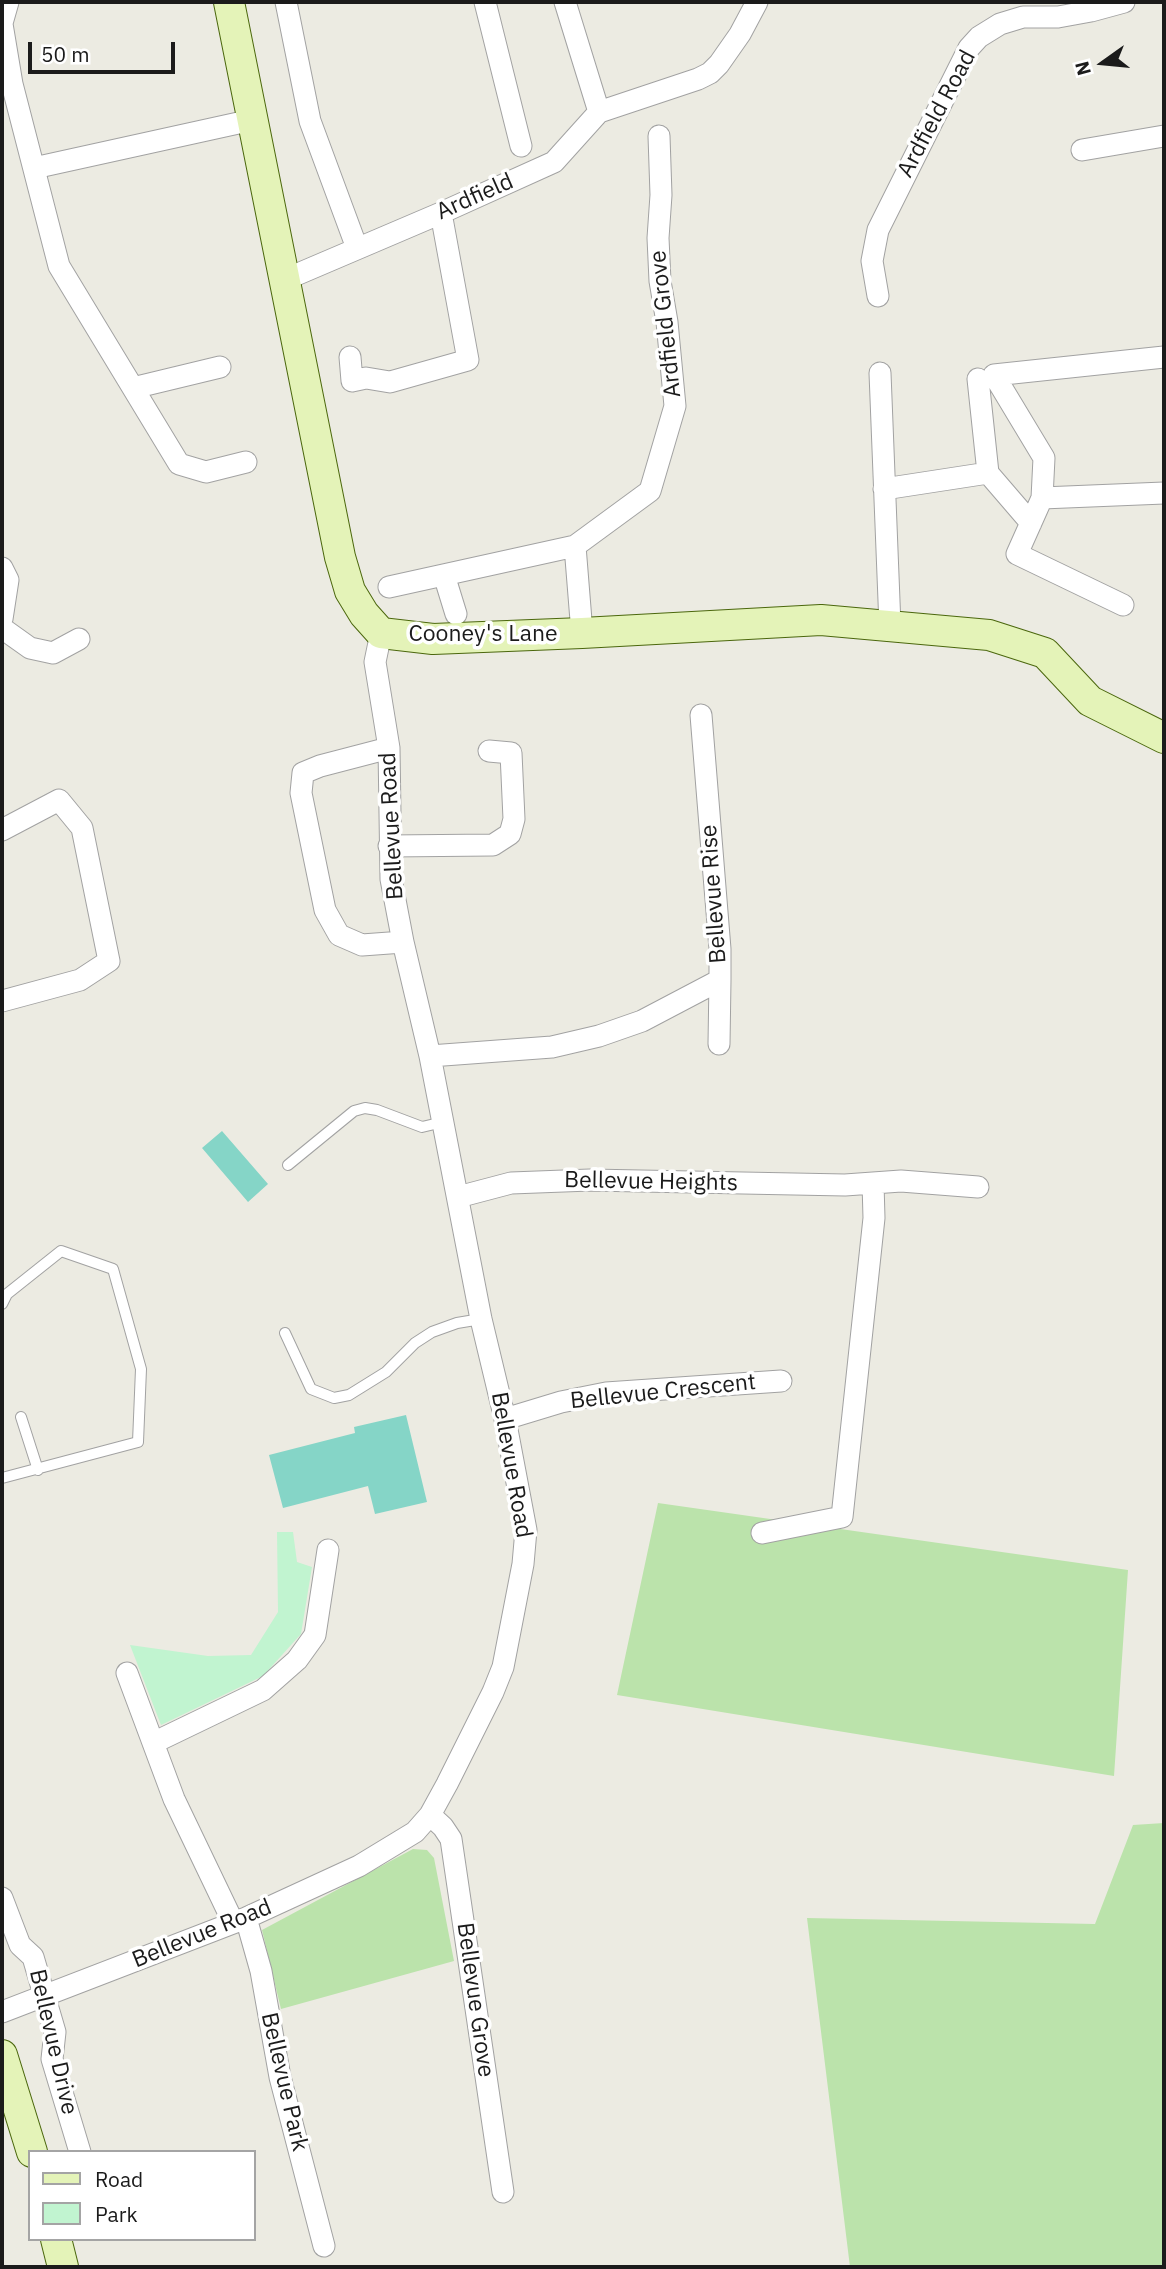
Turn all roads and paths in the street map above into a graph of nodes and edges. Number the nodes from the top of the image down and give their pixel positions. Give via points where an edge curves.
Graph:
1 (8, 2) edge
2 (229, 2) edge
3 (286, 2) edge
4 (485, 2) edge
5 (565, 2) edge
6 (757, 2) edge
7 (1124, 2) edge
8 (2, 23) edge
9 (599, 112) junction
10 (252, 120) junction
11 (659, 136) dead end
12 (1164, 136) edge
13 (521, 146) dead end
14 (1082, 150) dead end
15 (34, 168) junction
16 (441, 213) junction
17 (357, 248) junction
18 (284, 280) junction
19 (878, 296) dead end
20 (350, 357) dead end
21 (1164, 357) edge
22 (220, 367) dead end
23 (880, 373) dead end
24 (978, 379) dead end
25 (133, 388) junction
26 (246, 461) dead end
27 (988, 473) junction
28 (884, 489) junction
29 (1164, 493) edge
30 (1041, 498) junction
31 (1031, 523) junction
32 (575, 545) junction
33 (2, 568) edge
34 (444, 575) junction
35 (389, 587) dead end
36 (1123, 606) dead end
37 (456, 614) dead end
38 (2, 620) edge
39 (890, 626) junction
40 (2, 628) edge
41 (380, 633) junction
42 (582, 634) junction
43 (79, 639) dead end
44 (701, 715) dead end
45 (1164, 738) edge
46 (388, 748) junction
47 (489, 751) dead end
48 (2, 830) edge
49 (389, 846) junction
50 (403, 942) junction
51 (720, 980) junction
52 (2, 1001) edge
53 (719, 1044) dead end
54 (430, 1055) junction
55 (443, 1122) junction
56 (288, 1165) dead end
57 (873, 1183) junction
58 (978, 1187) dead end
59 (458, 1196) junction
60 (2, 1304) edge
61 (481, 1319) junction
62 (285, 1334) dead end
63 (781, 1381) dead end
64 (21, 1417) dead end
65 (505, 1419) junction
66 (38, 1470) junction
67 (2, 1478) edge
68 (762, 1533) dead end
69 (328, 1550) dead end
70 (127, 1673) dead end
71 (153, 1743) junction
72 (430, 1815) junction
73 (2, 1898) edge
74 (240, 1920) junction
75 (43, 1995) junction
76 (2, 2012) edge
77 (3, 2065) edge
78 (31, 2150) edge
79 (79, 2150) edge
80 (503, 2192) dead end
81 (56, 2241) edge
82 (324, 2246) dead end
83 (63, 2267) edge

1 - 8 street
2 - 10 street, Cooney's Lane
3 - 17 street via 310,121
4 - 13 street
5 - 9 street
6 - 9 street, Ardfield via 710,73
7 - 19 street, Ardfield Road via 1058,17 1023,17 1000,24 969,48 878,230 872,261
8 - 15 street
9 - 16 street, Ardfield via 554,162
10 - 15 street
10 - 18 street, Cooney's Lane
11 - 32 street, Ardfield Grove via 660,281 675,406 650,491
12 - 14 street
15 - 25 street via 59,266
16 - 17 street, Ardfield
16 - 20 street via 468,360 390,382 352,381
17 - 18 street, Ardfield
18 - 41 street, Cooney's Lane via 340,557 350,590
21 - 30 street via 995,375 1044,458
22 - 25 street
23 - 28 street
24 - 27 street
25 - 26 street via 179,464 206,472
27 - 28 street
27 - 31 street
28 - 39 street
29 - 30 street
30 - 31 street
31 - 36 street via 1017,554
32 - 34 street, Ardfield Grove
32 - 42 street
33 - 38 street via 8,580
34 - 35 street, Ardfield Grove
34 - 37 street
39 - 42 street, Cooney's Lane via 821,620
39 - 45 street, Cooney's Lane via 989,635 1045,653 1090,701
40 - 43 street via 30,648 53,653
41 - 42 street, Cooney's Lane via 433,639
41 - 46 street, Bellevue Road via 375,662
44 - 51 street, Bellevue Rise
46 - 49 street, Bellevue Road
46 - 50 street via 303,773 301,793 325,910 339,935 362,945
47 - 49 street via 511,753 514,819 510,834 493,845
48 - 52 street via 59,800 82,828 108,961 80,980
49 - 50 street, Bellevue Road
50 - 54 street, Bellevue Road
51 - 53 street
51 - 54 street, Bellevue Rise via 642,1021 599,1036 551,1046
54 - 55 street, Bellevue Road
55 - 56 lane via 422,1127 377,1110 354,1111
55 - 59 street, Bellevue Road
57 - 58 street, Bellevue Heights
57 - 59 street, Bellevue Heights via 511,1182
57 - 68 street via 874,1219 842,1517
59 - 61 street, Bellevue Road
60 - 66 lane via 7,1294 61,1251 113,1269 141,1370 138,1442
61 - 62 lane via 432,1332 386,1372 349,1395 334,1398 311,1389
61 - 65 street, Bellevue Road
63 - 65 street, Bellevue Crescent via 606,1393
64 - 66 lane
65 - 72 street, Bellevue Road via 526,1530 521,1574 503,1667
66 - 67 lane
69 - 71 street via 315,1635 297,1660 263,1690
70 - 71 street, Bellevue Park
71 - 74 street, Bellevue Park via 174,1799
72 - 74 street, Bellevue Road via 415,1832 359,1866
72 - 80 street, Bellevue Grove via 451,1839
73 - 75 street, Bellevue Drive via 19,1945 33,1957
74 - 75 street, Bellevue Road
74 - 82 street, Bellevue Park via 261,1971 280,2077
75 - 76 street, Bellevue Road
75 - 79 street, Bellevue Drive via 55,2032 52,2059
77 - 78 street
81 - 83 street

